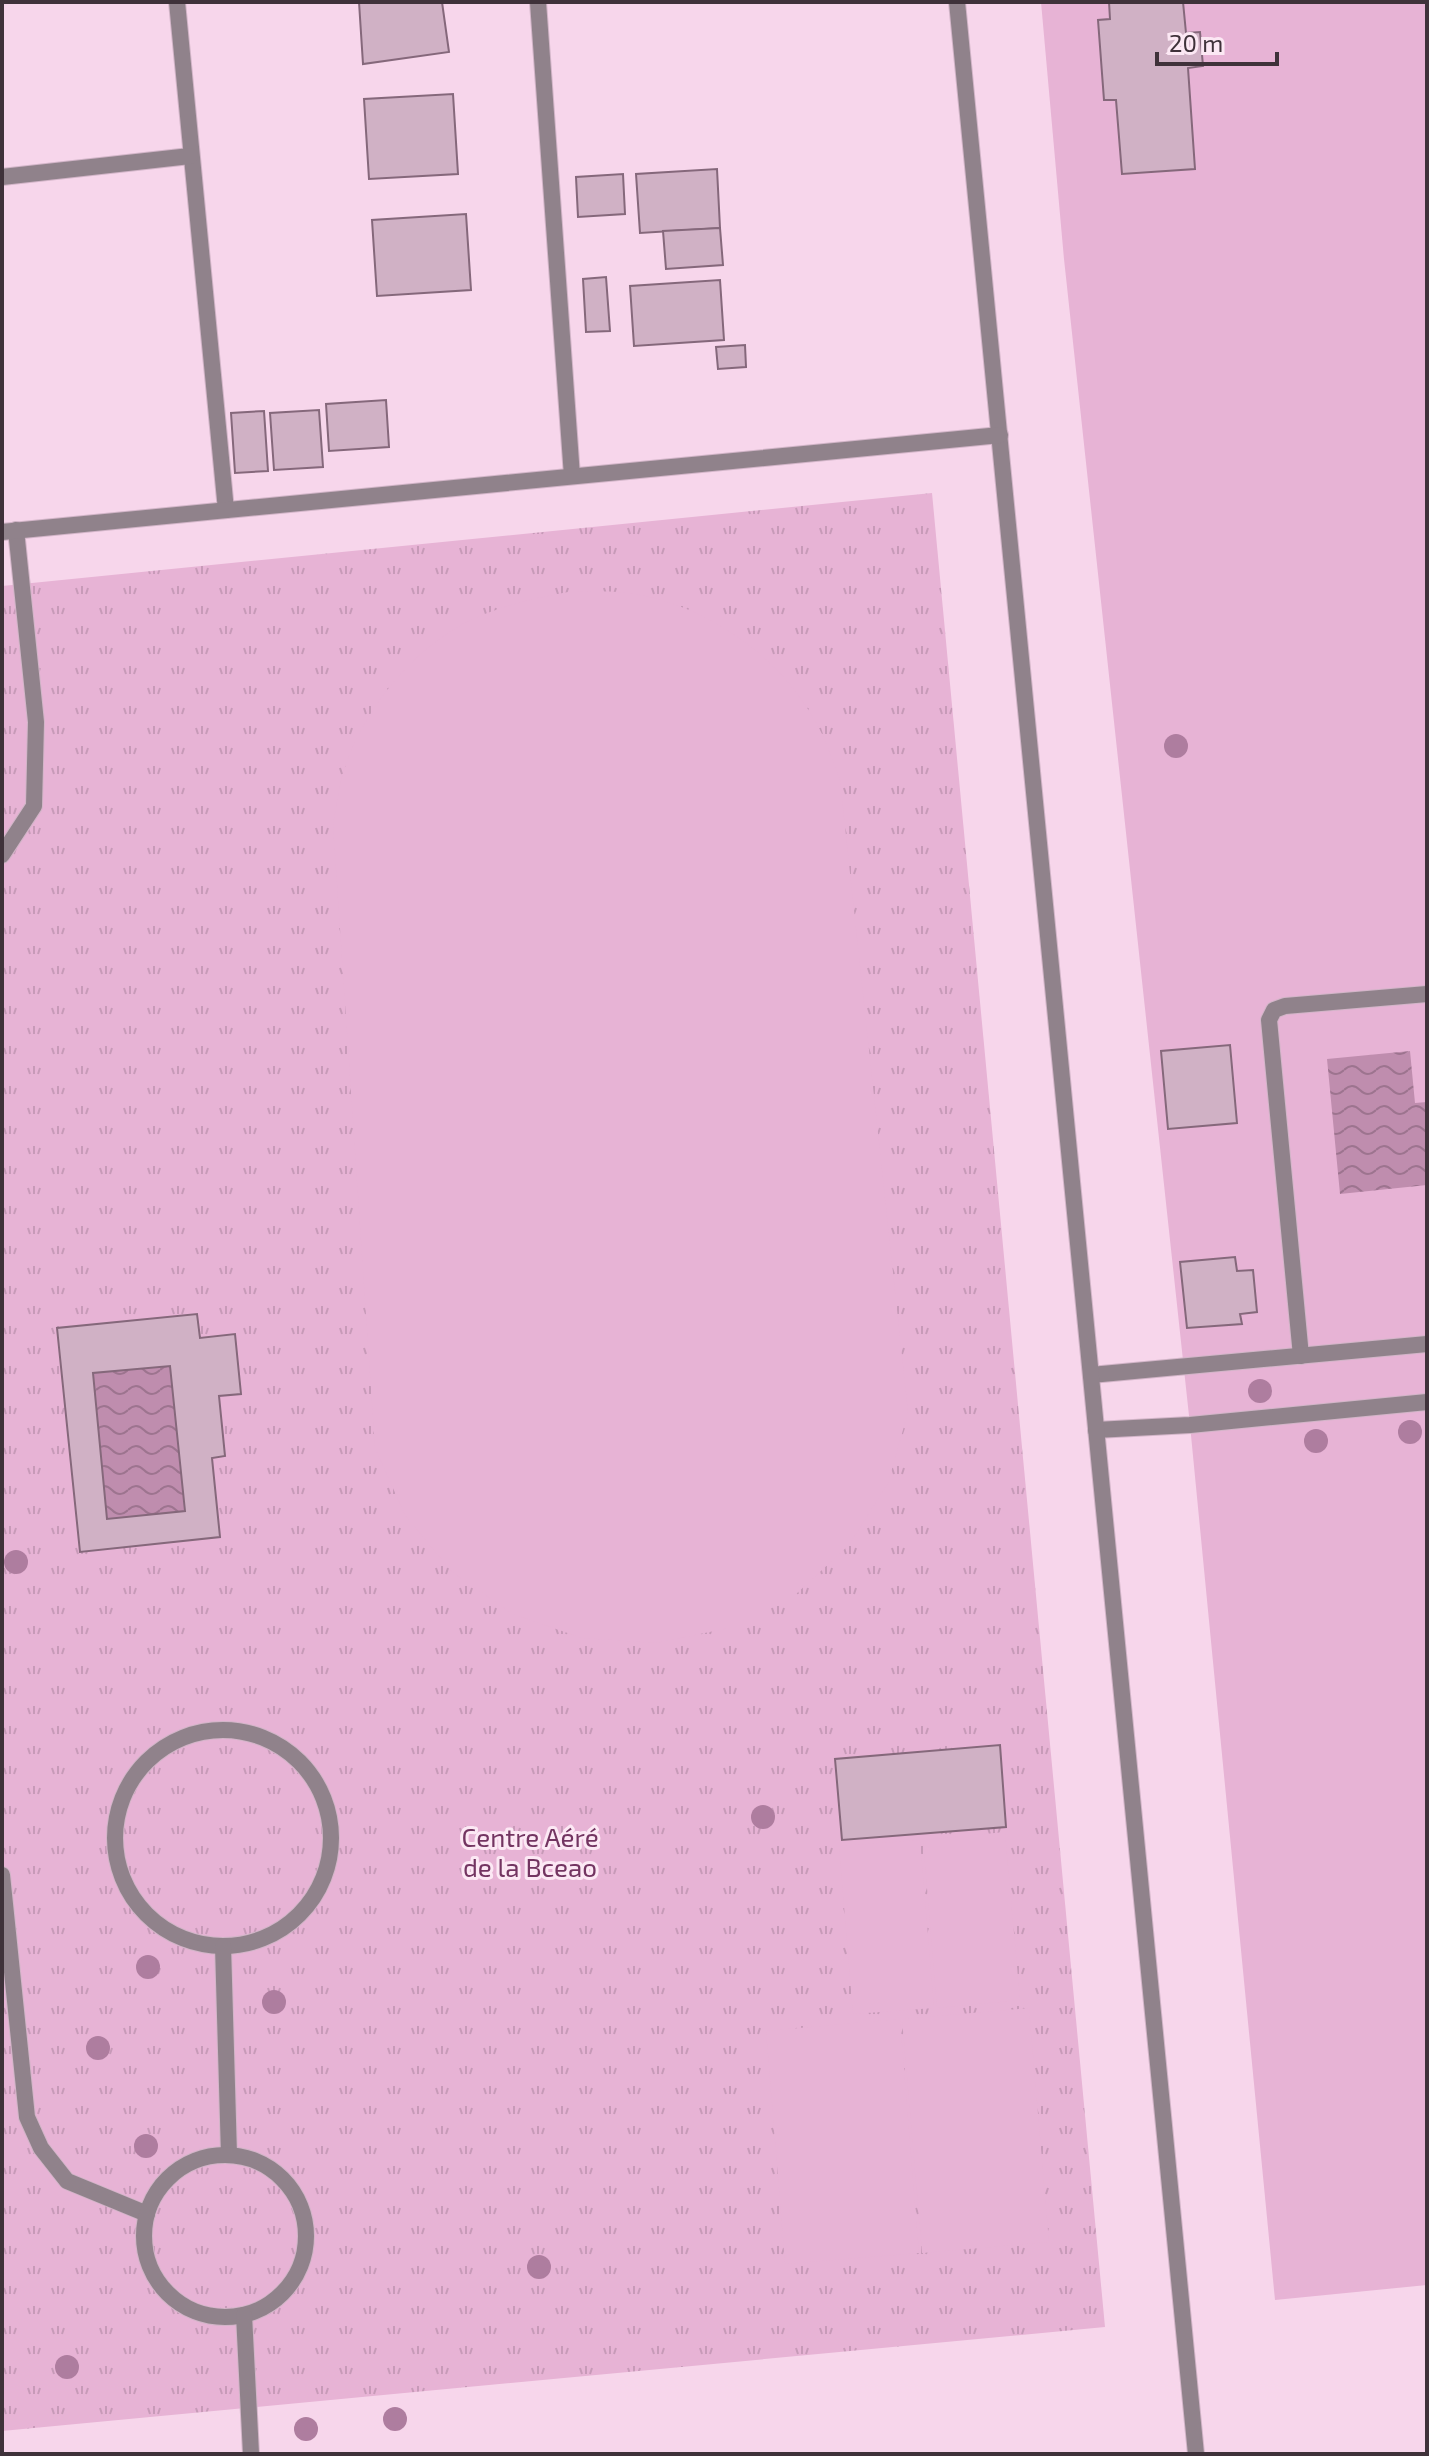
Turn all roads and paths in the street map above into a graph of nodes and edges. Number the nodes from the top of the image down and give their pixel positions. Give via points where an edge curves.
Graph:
1 (177, 2) edge
2 (538, 2) edge
3 (957, 2) edge
4 (190, 156) junction
5 (2, 177) edge
6 (1000, 435) junction
7 (572, 476) junction
8 (226, 510) junction
9 (9, 531) edge
10 (2, 855) edge
11 (1427, 994) edge
12 (1427, 1344) edge
13 (1301, 1356) junction
14 (1091, 1375) junction
15 (1427, 1402) edge
16 (1096, 1430) junction
17 (2, 1875) edge
18 (223, 1946) junction
19 (229, 2155) junction
20 (147, 2214) junction
21 (244, 2315) junction
22 (251, 2454) edge
23 (1196, 2454) edge

1 - 4 street
2 - 7 street
3 - 6 street
4 - 5 street
4 - 8 street
6 - 7 street
6 - 14 street
7 - 8 street
8 - 9 street
9 - 10 street via 36,722 34,806
11 - 13 street via 1285,1006 1274,1010 1269,1020
12 - 13 street
13 - 14 street
14 - 16 street
15 - 16 street
16 - 23 street
17 - 20 street via 27,2117 41,2148 67,2181
18 - 18 street via 277,1933 308,1908 327,1872 332,1833 323,1793 300,1761 266,1739 227,1729 187,1735 152,1755 127,1786 114,1824 116,1864 133,1901 162,1929 198,1944
18 - 19 street
19 - 20 street via 214,2154 180,2167 155,2193
19 - 21 street via 249,2157 281,2174 302,2203 308,2239 299,2273 276,2301
20 - 21 street via 144,2252 153,2276 170,2297 192,2311 217,2317
21 - 22 street

